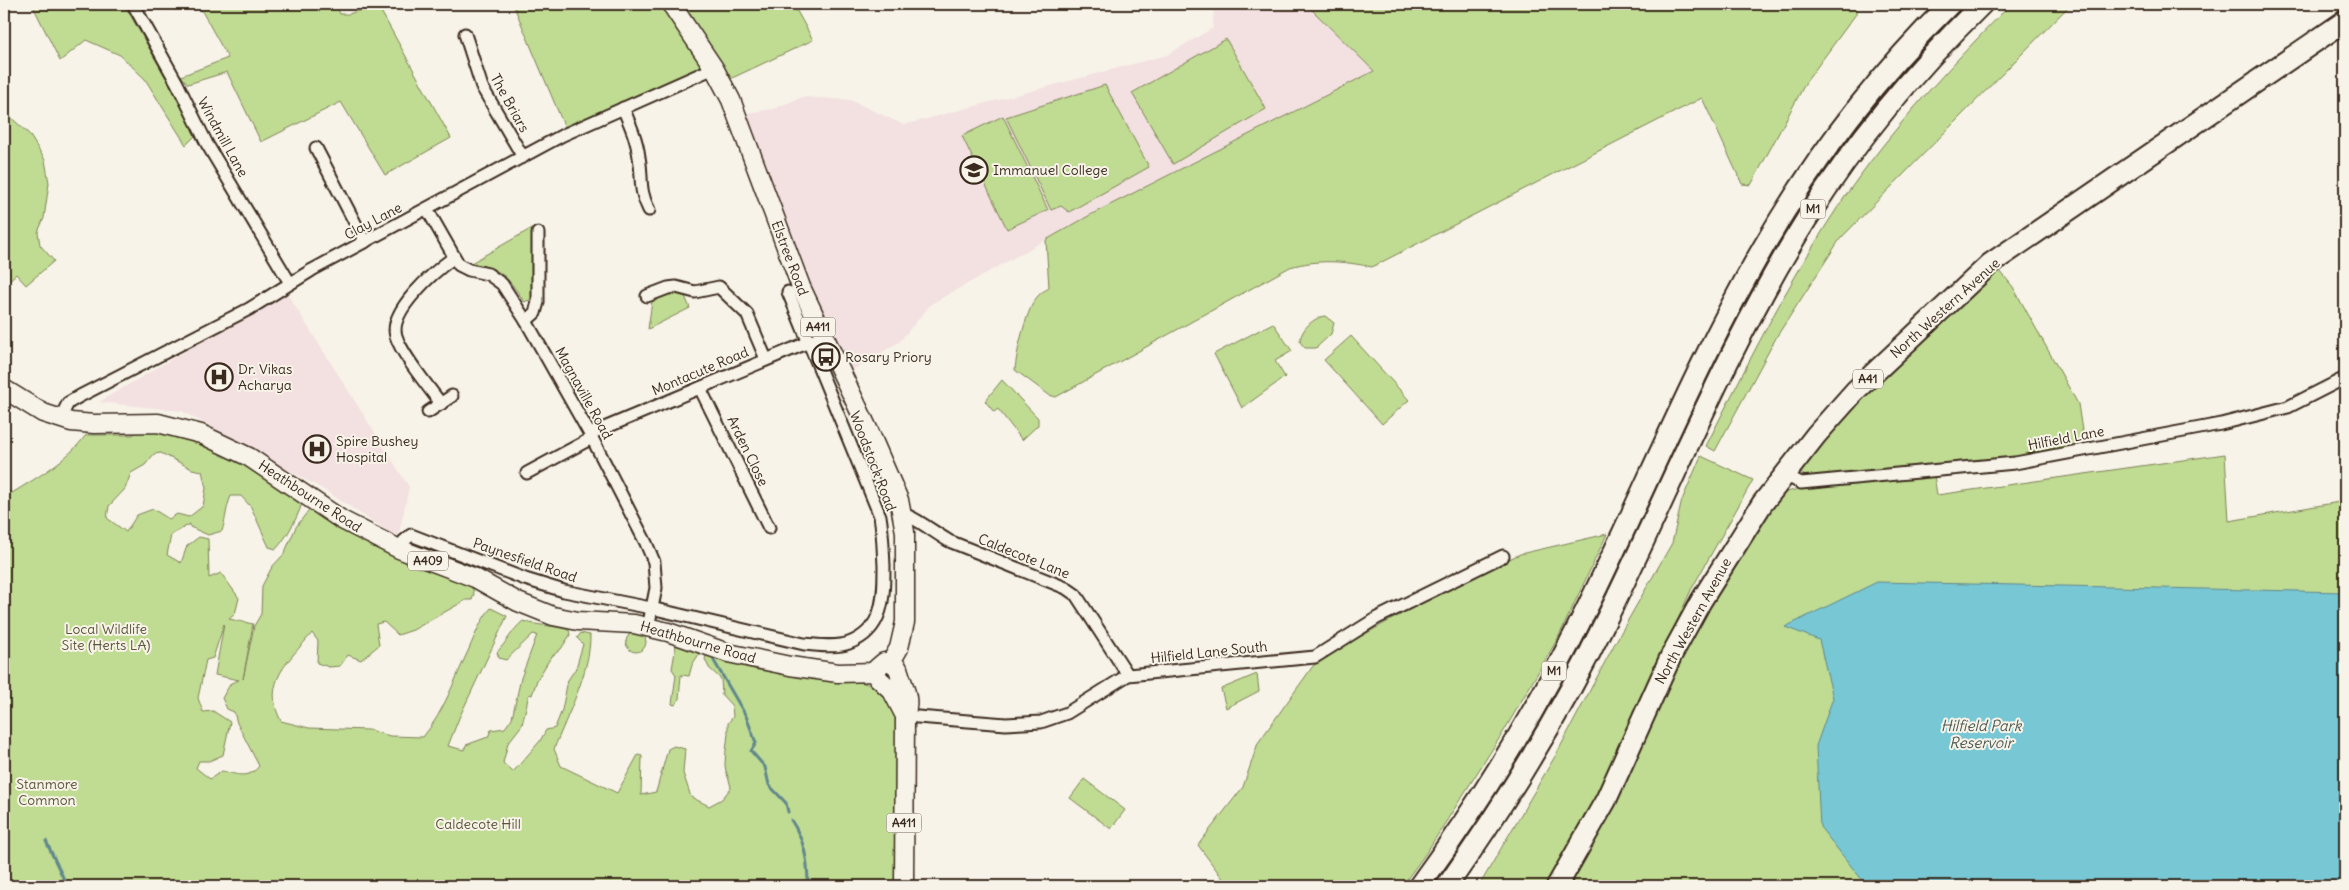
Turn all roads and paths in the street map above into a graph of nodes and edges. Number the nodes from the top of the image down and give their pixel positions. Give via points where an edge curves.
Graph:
1 (133, 4) edge
2 (671, 4) edge
3 (1950, 4) edge
4 (1982, 4) edge
5 (2345, 22) edge
6 (465, 34) dead end
7 (714, 68) junction
8 (623, 108) junction
9 (316, 148) dead end
10 (523, 157) junction
11 (427, 209) junction
12 (649, 210) dead end
13 (538, 233) dead end
14 (365, 242) junction
15 (453, 258) junction
16 (290, 283) junction
17 (788, 292) dead end
18 (647, 296) dead end
19 (526, 321) junction
20 (816, 339) junction
21 (766, 359) junction
22 (2345, 378) edge
23 (700, 388) junction
24 (4, 389) edge
25 (452, 396) dead end
26 (441, 404) junction
27 (428, 412) dead end
28 (60, 419) junction
29 (591, 436) junction
30 (527, 473) dead end
31 (1785, 475) junction
32 (904, 515) junction
33 (769, 528) dead end
34 (399, 549) junction
35 (1503, 556) dead end
36 (652, 608) junction
37 (648, 628) junction
38 (888, 674) junction
39 (1128, 675) junction
40 (905, 716) junction
41 (904, 886) edge
42 (1419, 886) edge
43 (1447, 886) edge
44 (1557, 886) edge

1 - 16 street, Windmill Lane via 178,83 207,144
2 - 7 main road, Elstree Road / A411
3 - 42 highway, M1 via 1845,125 1764,246 1695,377 1563,654 1487,786
4 - 43 highway, M1 via 1893,100 1808,216 1737,342 1584,665 1506,799
5 - 31 highway, North Western Avenue / A41 via 1990,264 1856,390
6 - 10 street, The Briars via 482,87
7 - 8 street, Clay Lane
7 - 20 main road, Elstree Road / A411 via 741,121 801,287
8 - 10 street, Clay Lane via 588,122
8 - 12 street via 640,158 641,193
9 - 14 street
10 - 11 street, Clay Lane
11 - 14 street, Clay Lane
11 - 15 street, Magnaville Road
13 - 19 street via 538,302 535,313
14 - 16 street, Clay Lane
15 - 19 street, Magnaville Road via 463,269 496,278
15 - 26 street via 418,290 398,315 395,327 400,346
16 - 28 street, Clay Lane via 216,327 68,403
17 - 20 street, Woodstock Road
18 - 21 street via 668,288 695,292 719,287 747,314
19 - 29 street, Magnaville Road
20 - 21 street, Montacute Road
20 - 32 main road, Elstree Road / A411 via 890,476
20 - 36 street, Woodstock Road via 880,516 884,596 877,620 860,638 848,644 829,646 763,636
21 - 23 street, Montacute Road
22 - 31 street, Hilfield Lane via 2306,399 2260,415 2015,463 1801,483
23 - 29 street, Montacute Road
23 - 33 street, Arden Close
24 - 28 main road, Heathbourne Road / A409 via 26,404
25 - 26 street
26 - 27 street
28 - 34 main road, Heathbourne Road / A409 via 94,424 158,423 201,434 249,457 342,520
29 - 30 street, Montacute Road
29 - 36 street, Magnaville Road via 654,562 656,588
31 - 44 highway, North Western Avenue / A41 via 1701,601 1667,664 1606,800
32 - 38 main road, Elstree Road / A411 via 905,622
32 - 39 street, Caldecote Lane via 910,515 928,530 949,540 1076,595
34 - 36 street, Paynesfield Road via 411,535 564,591
34 - 37 main road, Heathbourne Road / A409 via 475,578 518,602 554,616
35 - 39 street, Hilfield Lane South via 1377,618 1315,657
36 - 37 street, Magnaville Road
37 - 38 main road, Heathbourne Road / A409 via 728,653 790,666 838,673
38 - 40 main road
39 - 40 street, Hilfield Lane South via 1067,713 1041,722 1006,724
40 - 41 main road, A411

